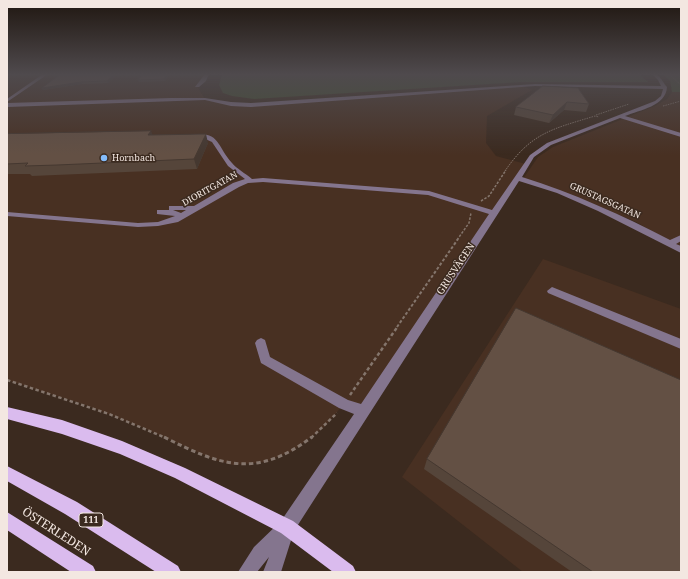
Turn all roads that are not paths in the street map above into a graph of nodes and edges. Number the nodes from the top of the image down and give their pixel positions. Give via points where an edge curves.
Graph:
1 (85, 101) edge
2 (216, 101) edge
3 (307, 101) edge
4 (658, 101) edge
5 (7, 105) edge
6 (621, 117) junction
7 (185, 136) edge
8 (681, 136) edge
9 (517, 178) junction
10 (250, 181) junction
11 (172, 208) dead end
12 (196, 208) junction
13 (160, 212) dead end
14 (494, 212) junction
15 (7, 214) edge
16 (182, 216) junction
17 (681, 238) edge
18 (669, 244) junction
19 (681, 250) edge
20 (552, 291) dead end
21 (260, 343) dead end
22 (681, 344) edge
23 (363, 411) junction
24 (7, 413) edge
25 (7, 473) edge
26 (7, 520) edge
27 (287, 527) junction
28 (87, 572) edge
29 (172, 572) edge
30 (247, 572) edge
31 (272, 572) edge
32 (346, 572) edge

1 - 5 street
2 - 3 street via 251,105
4 - 6 street, GRUSVÄGEN
6 - 8 street
6 - 9 street, GRUSVÄGEN via 542,147 532,156
7 - 10 street via 211,138 217,142 230,165
9 - 14 street, GRUSVÄGEN
9 - 18 street, GRUSTAGSGATAN via 552,189 612,214
10 - 12 street, DIORITGATAN via 236,185
10 - 14 street, DIORITGATAN via 429,193 473,210
11 - 12 street
12 - 16 street, DIORITGATAN
13 - 16 street
14 - 23 street, GRUSVÄGEN
15 - 16 street, DIORITGATAN via 138,225 158,224
17 - 18 street
18 - 19 street, GRUSTAGSGATAN
20 - 22 street
21 - 23 street via 266,360 344,404
23 - 27 street, GRUSVÄGEN
24 - 27 main road via 62,427 122,448 180,473
25 - 29 main road, 111 via 71,508
26 - 28 main road, ÖSTERLEDEN
27 - 30 street, GRUSVÄGEN via 260,553
27 - 31 street, GRUSVÄGEN
27 - 32 main road

